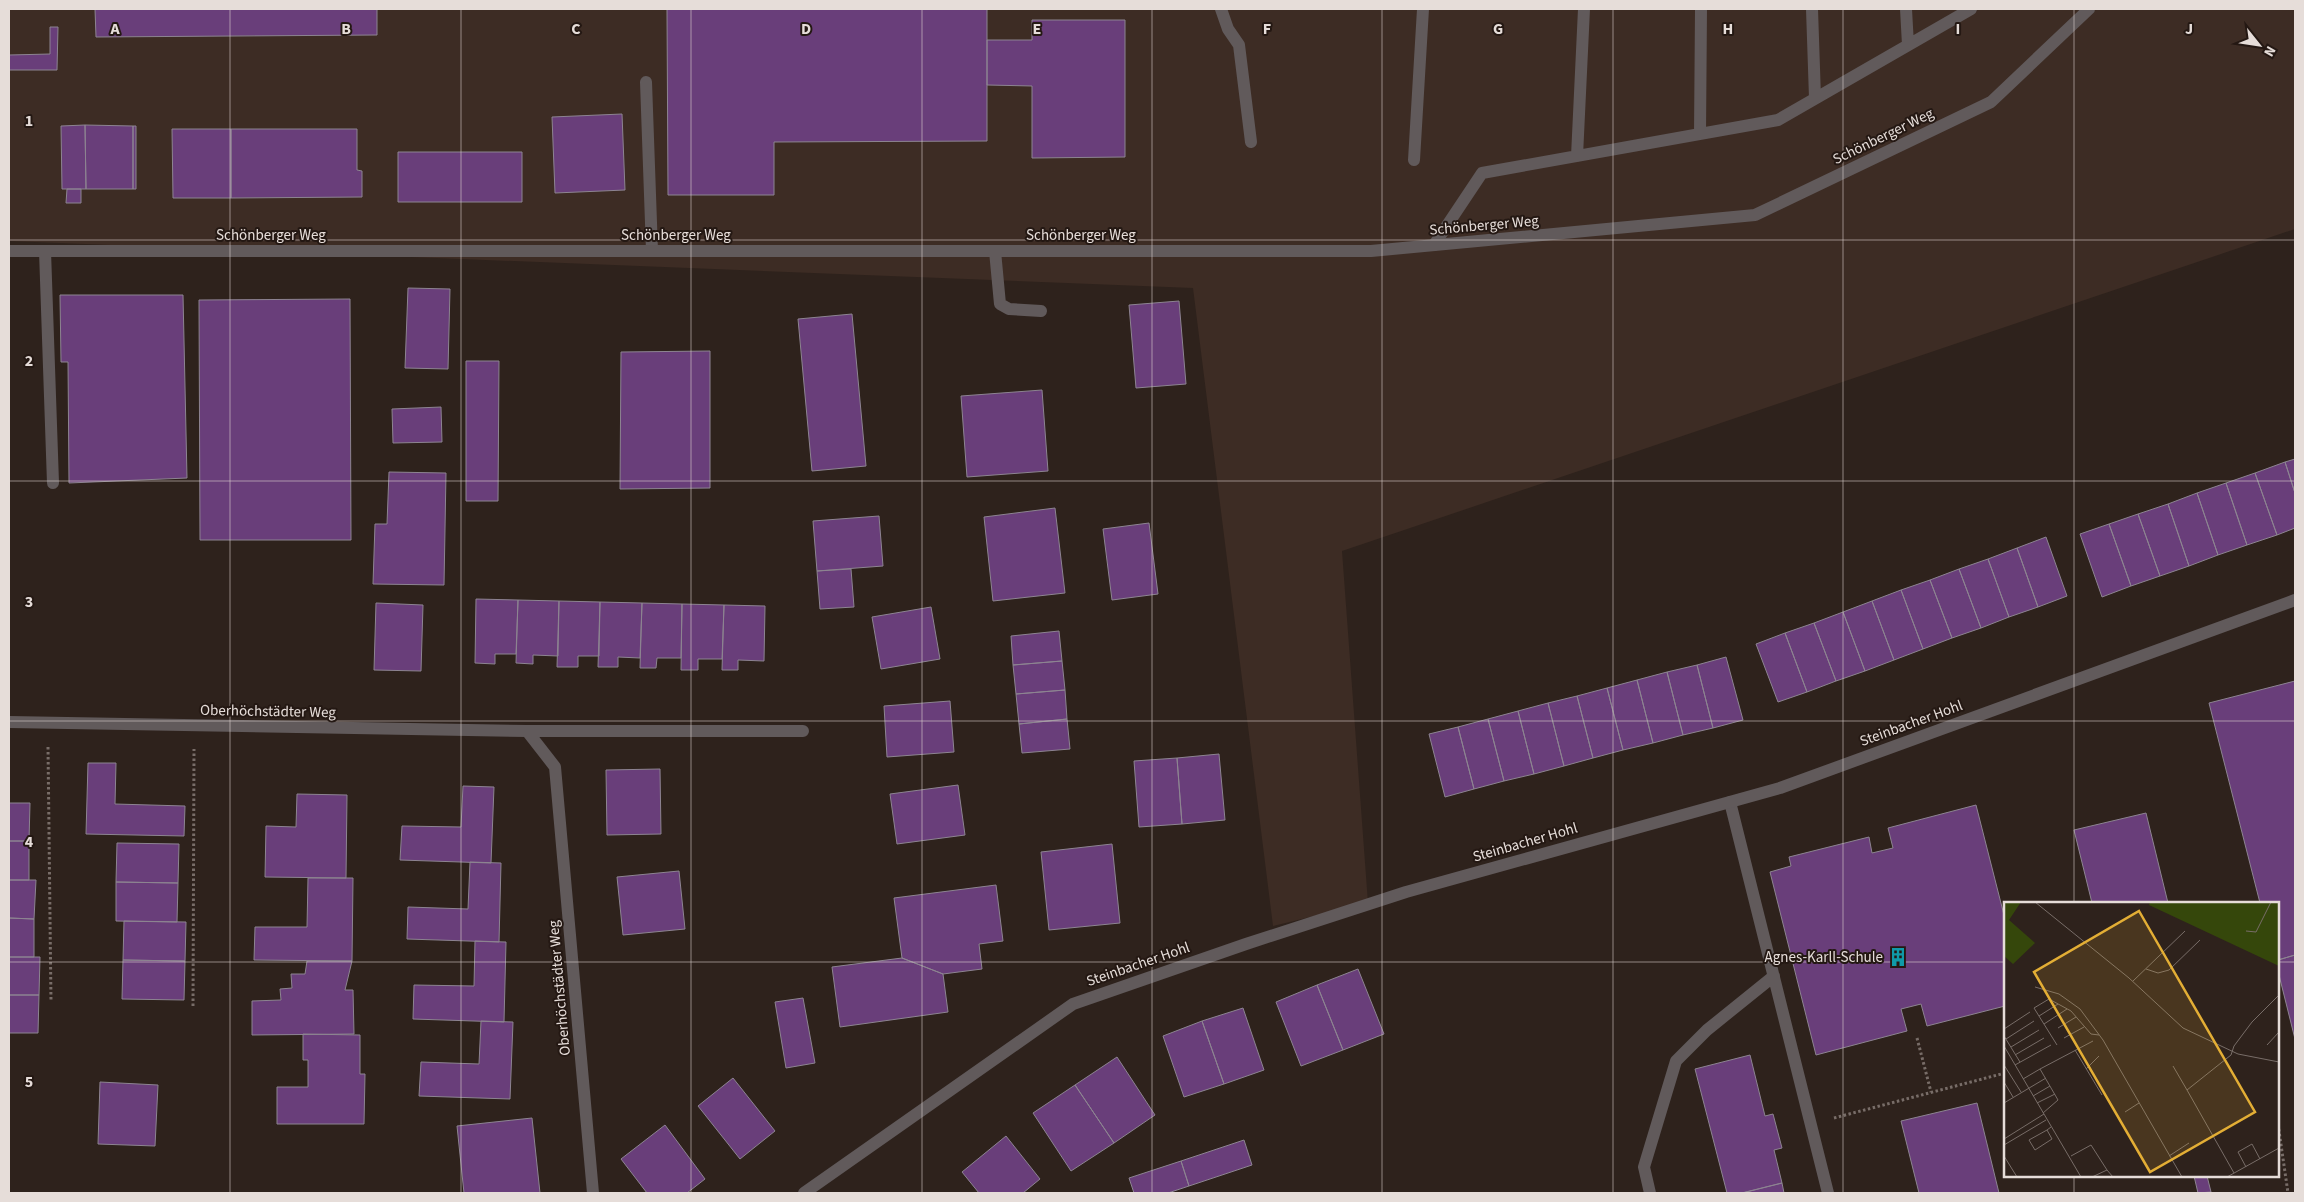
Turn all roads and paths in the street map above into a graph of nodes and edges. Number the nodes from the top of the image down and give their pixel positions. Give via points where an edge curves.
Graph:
1 (1222, 9) edge
2 (1423, 9) edge
3 (1584, 9) edge
4 (1701, 9) edge
5 (1812, 9) edge
6 (1906, 9) edge
7 (1971, 9) edge
8 (2089, 9) edge
9 (1908, 45) junction
10 (646, 82) dead end
11 (1815, 98) junction
12 (1700, 134) junction
13 (1251, 142) dead end
14 (1577, 156) junction
15 (1414, 160) dead end
16 (1434, 246) junction
17 (9, 251) edge
18 (45, 251) junction
19 (652, 251) junction
20 (994, 251) junction
21 (1041, 311) dead end
22 (53, 483) dead end
23 (2295, 600) edge
24 (48, 721) junction
25 (9, 722) edge
26 (194, 726) junction
27 (527, 731) junction
28 (803, 731) dead end
29 (1730, 802) junction
30 (1774, 976) junction
31 (51, 1002) dead end
32 (194, 1006) dead end
33 (1917, 1038) dead end
34 (2004, 1073) edge
35 (1931, 1092) junction
36 (1812, 1123) junction
37 (2279, 1131) edge
38 (593, 1193) edge
39 (804, 1193) edge
40 (1650, 1193) edge
41 (1828, 1193) edge
42 (2288, 1193) edge

1 - 13 street via 1228,29 1239,45
2 - 15 street
3 - 14 street
4 - 12 street
5 - 11 street
6 - 9 street
7 - 9 street
8 - 16 street, Schönberger Weg via 1991,102 1755,215
9 - 11 street
10 - 19 street
11 - 12 street via 1778,120
12 - 14 street
14 - 16 street via 1482,173
16 - 20 street, Schönberger Weg via 1371,251
17 - 18 street, Schönberger Weg
18 - 19 street, Schönberger Weg
18 - 22 street
19 - 20 street, Schönberger Weg
20 - 21 street via 1000,304 1009,309
23 - 29 street, Steinbacher Hohl via 1780,788
24 - 25 street, Oberhöchstädter Weg
24 - 26 street, Oberhöchstädter Weg
24 - 31 path
26 - 27 street, Oberhöchstädter Weg
26 - 32 path
27 - 28 street, Oberhöchstädter Weg
27 - 38 street, Oberhöchstädter Weg via 555,767
29 - 30 street
29 - 39 street, Steinbacher Hohl via 1406,892 1073,1004
30 - 36 street
30 - 40 street via 1707,1030 1676,1061 1644,1167
33 - 35 path
34 - 35 path
35 - 36 path
36 - 41 street
37 - 42 path

